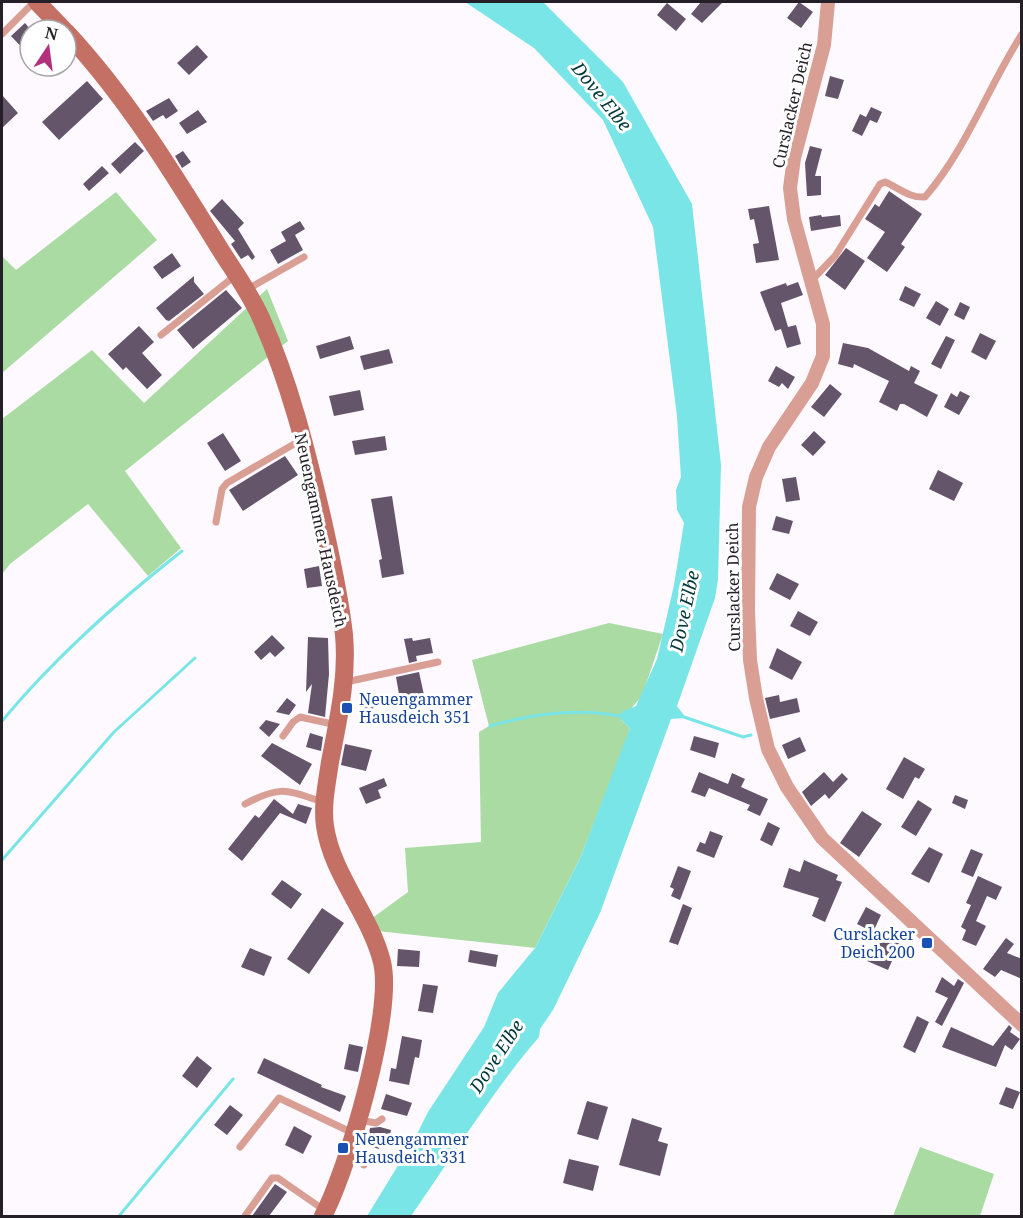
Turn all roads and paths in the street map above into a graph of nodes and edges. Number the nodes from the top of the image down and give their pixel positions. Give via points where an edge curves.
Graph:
1 (36, 2) edge
2 (828, 2) edge
3 (52, 18) edge
4 (2, 34) edge
5 (1022, 34) edge
6 (78, 45) edge
7 (304, 257) dead end
8 (811, 281) junction
9 (240, 283) junction
10 (161, 335) dead end
11 (303, 438) junction
12 (216, 522) dead end
13 (438, 662) dead end
14 (344, 683) junction
15 (337, 725) junction
16 (283, 736) dead end
17 (325, 803) junction
18 (245, 804) dead end
19 (1022, 1025) edge
20 (382, 1119) dead end
21 (353, 1134) junction
22 (240, 1147) dead end
23 (364, 1165) dead end
24 (325, 1214) edge
25 (245, 1216) edge

1 - 3 street, Neuengammer Hausdeich
1 - 4 lane
2 - 8 street, Curslacker Deich via 824,45 794,158 790,188
5 - 8 lane via 954,157 925,197 914,198 895,186 880,184 835,256
6 - 9 street, Neuengammer Hausdeich via 142,128
7 - 9 lane
8 - 19 street, Curslacker Deich via 823,324 823,356 812,383 769,447 749,507 750,660 768,748 822,838
9 - 10 lane
9 - 11 street, Neuengammer Hausdeich via 260,315 286,379
11 - 12 lane via 227,483 222,489
11 - 14 street, Neuengammer Hausdeich via 333,568 344,635
13 - 14 lane
14 - 15 street, Neuengammer Hausdeich
15 - 16 lane via 300,717
15 - 17 street, Neuengammer Hausdeich
17 - 18 lane via 287,790 266,793
17 - 21 street, Neuengammer Hausdeich via 324,824 331,853 371,932 382,963 380,1023
20 - 21 lane
21 - 22 lane via 279,1098
21 - 23 lane via 365,1155
21 - 24 street, Neuengammer Hausdeich
24 - 25 lane via 278,1178 272,1178

